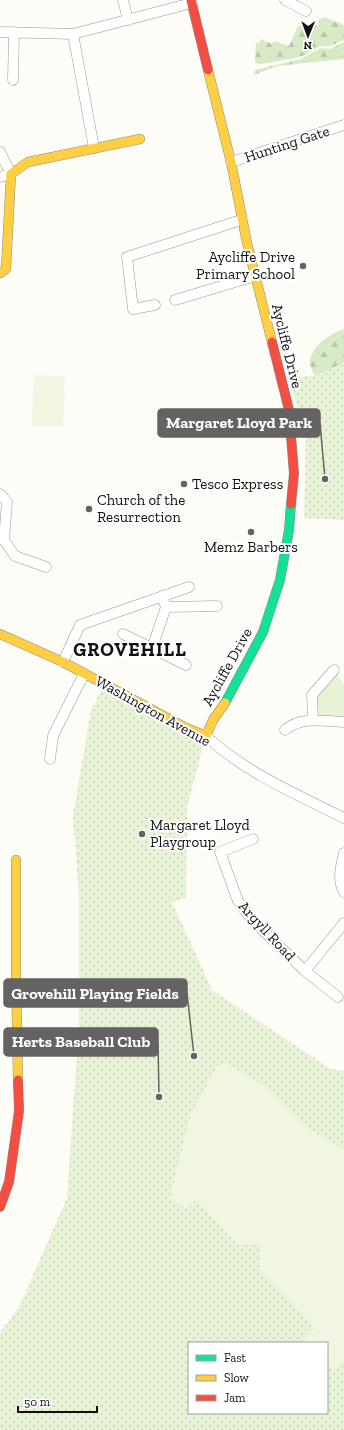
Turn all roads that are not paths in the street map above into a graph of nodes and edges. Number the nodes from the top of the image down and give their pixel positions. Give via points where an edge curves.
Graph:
1 (123, 0) edge
2 (285, 0) edge
3 (192, 1) edge
4 (306, 11) dead end
5 (128, 20) junction
6 (0, 32) edge
7 (14, 32) junction
8 (72, 34) junction
9 (13, 80) dead end
10 (344, 126) edge
11 (140, 138) dead end
12 (94, 148) junction
13 (0, 152) edge
14 (231, 162) junction
15 (11, 174) junction
16 (0, 176) edge
17 (241, 220) junction
18 (0, 273) edge
19 (255, 276) junction
20 (175, 300) dead end
21 (155, 305) dead end
22 (0, 494) edge
23 (2, 540) edge
24 (46, 567) dead end
25 (189, 587) dead end
26 (162, 596) junction
27 (217, 606) dead end
28 (166, 608) junction
29 (0, 634) edge
30 (123, 634) dead end
31 (152, 648) junction
32 (63, 662) junction
33 (186, 665) dead end
34 (334, 670) dead end
35 (84, 674) junction
36 (313, 720) junction
37 (344, 722) edge
38 (285, 730) dead end
39 (206, 736) junction
40 (50, 759) dead end
41 (344, 818) edge
42 (253, 839) dead end
43 (344, 853) edge
44 (16, 860) dead end
45 (344, 892) edge
46 (344, 924) edge
47 (305, 971) junction
48 (338, 996) dead end
49 (0, 1207) edge

1 - 5 street
2 - 4 street
3 - 5 street
3 - 14 street, Aycliffe Drive
5 - 8 street
6 - 7 street
7 - 8 street
7 - 9 street
8 - 12 street
10 - 14 street, Hunting Gate
11 - 12 street
12 - 15 street via 28,162
13 - 15 street
14 - 17 street, Aycliffe Drive
15 - 16 street
15 - 18 street via 6,269
17 - 19 street, Aycliffe Drive
17 - 21 street via 128,257 133,309
19 - 20 street
19 - 39 street, Aycliffe Drive via 288,410 294,474 290,530 280,580 262,632
22 - 23 street via 7,502
23 - 24 street via 14,556
25 - 26 street
26 - 28 street
26 - 32 street via 80,625
27 - 28 street
28 - 31 street
29 - 32 street, Washington Avenue
30 - 31 street
31 - 33 street
32 - 35 street, Washington Avenue
34 - 36 street via 312,695
35 - 39 street, Washington Avenue
35 - 40 street via 52,736
36 - 37 street
36 - 38 street via 291,725
39 - 41 street, Washington Avenue via 222,752 251,771
42 - 47 street, Argyll Road via 220,852 238,901 252,920
43 - 45 street via 340,867
44 - 49 street via 20,1111 9,1182
46 - 47 street, Argyll Road
47 - 48 street, Argyll Road

